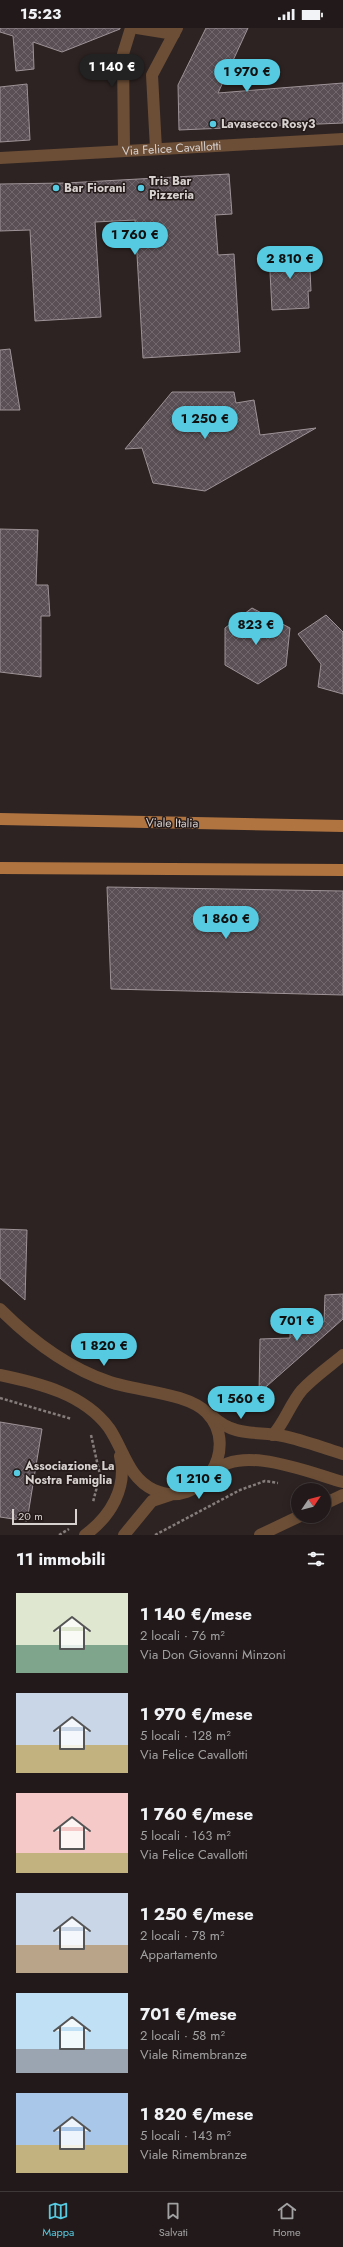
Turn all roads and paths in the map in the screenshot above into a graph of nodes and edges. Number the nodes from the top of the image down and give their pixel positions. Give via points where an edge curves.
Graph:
1 (131, 28) edge
2 (137, 28) edge
3 (176, 31) edge
4 (343, 139) edge
5 (156, 149) junction
6 (124, 152) junction
7 (0, 158) edge
8 (0, 819) edge
9 (343, 826) edge
10 (0, 868) edge
11 (343, 870) edge
12 (0, 1308) edge
13 (343, 1355) edge
14 (0, 1375) edge
15 (0, 1398) edge
16 (207, 1413) junction
17 (79, 1421) dead end
18 (89, 1430) dead end
19 (273, 1435) junction
20 (115, 1438) junction
21 (343, 1454) edge
22 (208, 1478) junction
23 (343, 1482) edge
24 (280, 1483) dead end
25 (176, 1494) junction
26 (343, 1495) edge
27 (331, 1501) edge
28 (92, 1505) dead end
29 (291, 1520) edge
30 (73, 1527) dead end
31 (59, 1535) edge
32 (85, 1535) edge
33 (124, 1535) edge
34 (155, 1535) edge
35 (260, 1535) edge

1 - 6 street via 123,54
2 - 3 street
3 - 5 street via 152,74
4 - 5 street, Via Felice Cavallotti
5 - 6 street, Via Felice Cavallotti
6 - 7 street, Via Felice Cavallotti
8 - 9 main road, Viale Italia
10 - 11 main road
12 - 16 street via 38,1342 92,1375 184,1399
13 - 19 street via 303,1389
14 - 20 street via 38,1385 75,1399 98,1415
15 - 17 path
16 - 19 street via 220,1424 238,1431
16 - 22 street via 217,1428 220,1446 217,1463
18 - 28 path via 100,1475
19 - 21 street
20 - 25 street via 130,1468 141,1483 157,1492
20 - 32 street via 122,1466 120,1487 106,1516
22 - 23 street via 225,1464 251,1460 269,1462
22 - 25 street via 193,1489
24 - 34 path via 265,1481 240,1490
25 - 33 street via 152,1501
26 - 27 street
29 - 35 street
30 - 31 path

